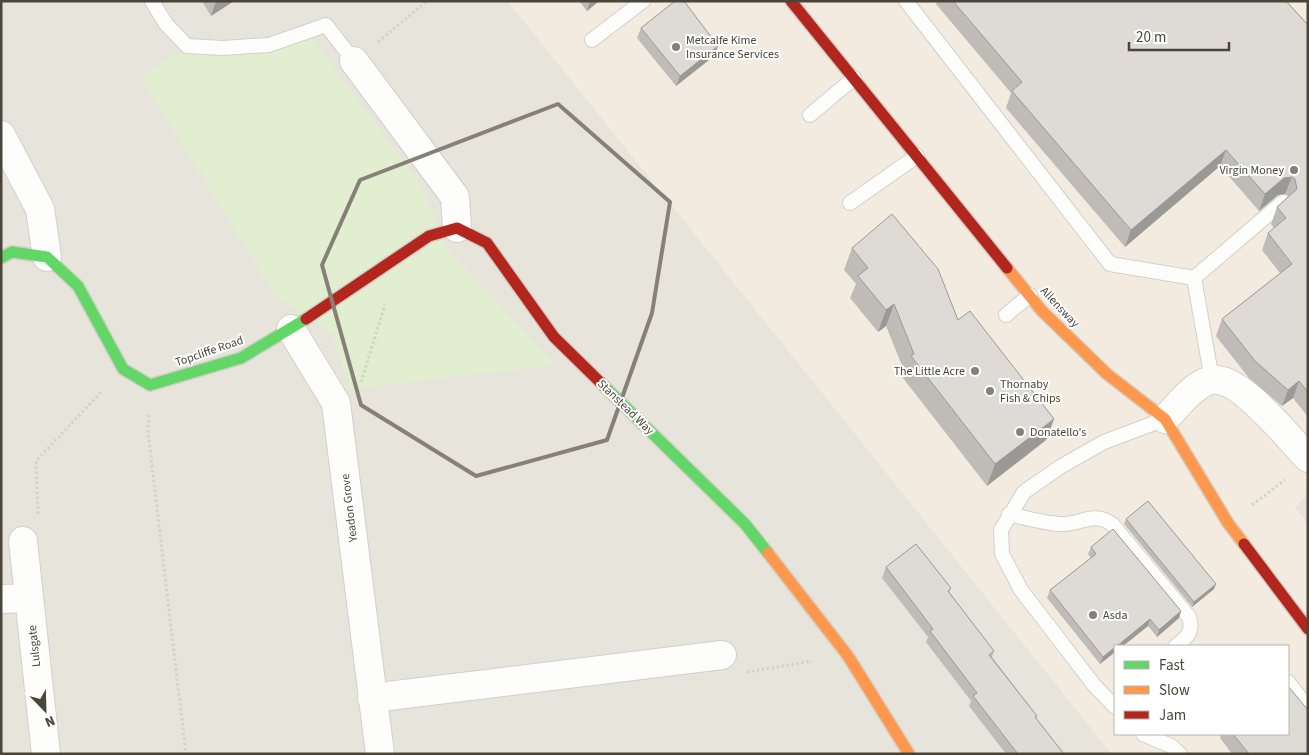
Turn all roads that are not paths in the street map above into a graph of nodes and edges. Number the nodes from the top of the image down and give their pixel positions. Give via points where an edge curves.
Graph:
1 (152, 1) edge
2 (643, 1) edge
3 (791, 1) edge
4 (906, 1) edge
5 (592, 40) dead end
6 (354, 61) joint
7 (854, 78) junction
8 (810, 115) dead end
9 (1, 134) edge
10 (917, 156) junction
11 (1283, 202) edge
12 (850, 203) dead end
13 (457, 228) junction
14 (1, 258) edge
15 (47, 258) junction
16 (1194, 278) junction
17 (1030, 295) junction
18 (1006, 315) dead end
19 (291, 330) junction
20 (1212, 380) junction
21 (1165, 419) junction
22 (1308, 458) edge
23 (1009, 514) junction
24 (23, 541) road end
25 (29, 598) junction
26 (1, 599) edge
27 (1308, 629) edge
28 (1177, 645) edge
29 (722, 655) road end
30 (1289, 683) edge
31 (372, 698) junction
32 (1113, 702) edge
33 (1308, 708) edge
34 (1153, 735) edge
35 (46, 754) edge
36 (380, 754) edge
37 (909, 754) edge
38 (1180, 754) edge

1 - 6 lane via 166,24 188,46 269,45 326,25
2 - 5 lane
3 - 7 street, Allensway
4 - 16 lane via 1110,264
6 - 13 street via 455,197
7 - 8 lane
7 - 10 street, Allensway
9 - 15 street via 40,209
10 - 12 lane
10 - 17 street, Allensway
11 - 16 lane
13 - 19 street, Topcliffe Road via 429,236
13 - 37 street, Stanstead Way via 487,243 554,337 745,524 848,656
14 - 15 street via 12,252
15 - 19 street, Topcliffe Road via 78,286 123,369 150,385 241,358
16 - 20 lane
17 - 18 lane
17 - 21 street, Allensway via 1042,311 1107,374
19 - 31 street, Yeadon Grove via 336,404
20 - 21 street via 1195,390
20 - 22 street via 1228,381 1244,392
21 - 23 lane via 1104,442 1060,467 1024,492
21 - 27 street, Allensway via 1228,523
23 - 28 lane via 1062,525 1085,518 1105,519 1112,524 1189,617 1192,627 1189,635
23 - 32 lane via 1001,530 1001,543 1002,554 1012,575 1094,685
24 - 25 street, Lulsgate
25 - 26 street
25 - 35 street, Lulsgate
29 - 31 street
30 - 33 lane
31 - 36 street, Yeadon Grove
34 - 38 lane

